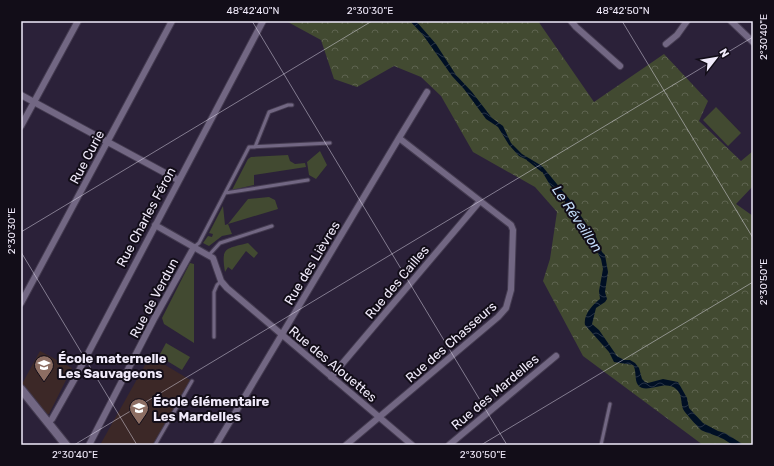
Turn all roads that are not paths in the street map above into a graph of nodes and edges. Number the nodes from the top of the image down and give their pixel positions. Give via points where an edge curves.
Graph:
1 (78, 21) edge
2 (172, 21) edge
3 (263, 21) edge
4 (571, 21) edge
5 (688, 21) edge
6 (731, 21) edge
7 (753, 42) edge
8 (666, 44) dead end
9 (620, 66) dead end
10 (427, 92) dead end
11 (21, 95) edge
12 (34, 102) junction
13 (292, 105) dead end
14 (21, 126) edge
15 (399, 138) junction
16 (108, 142) junction
17 (330, 143) dead end
18 (255, 147) junction
19 (178, 180) junction
20 (308, 180) dead end
21 (225, 193) junction
22 (480, 201) junction
23 (155, 225) junction
24 (272, 226) dead end
25 (194, 247) junction
26 (210, 255) junction
27 (221, 281) junction
28 (21, 303) edge
29 (282, 335) junction
30 (214, 337) dead end
31 (556, 356) dead end
32 (331, 377) junction
33 (192, 381) dead end
34 (21, 389) edge
35 (24, 398) edge
36 (610, 404) dead end
37 (380, 418) junction
38 (48, 423) junction
39 (66, 445) edge
40 (89, 445) edge
41 (155, 445) edge
42 (216, 445) edge
43 (346, 445) edge
44 (412, 445) edge
45 (449, 445) edge
46 (601, 445) edge

1 - 12 street
2 - 16 street, Rue Curie
3 - 19 street, Rue Charles Féron
4 - 9 street
5 - 8 street
6 - 7 street
10 - 15 street, Rue des Lièvres
11 - 12 street
12 - 14 street
12 - 16 street
13 - 18 lane via 269,112
15 - 22 street, Rue des Chasseurs
15 - 29 street, Rue des Lièvres
16 - 19 street
16 - 28 street, Rue Curie
17 - 18 lane
18 - 21 lane via 249,147
19 - 23 street, Rue Charles Féron
20 - 21 lane
21 - 25 lane via 199,243
22 - 32 street, Rue des Cailles
22 - 37 street, Rue des Chasseurs via 514,230 511,290 506,308
23 - 25 street
23 - 38 street, Rue Charles Féron via 74,380
24 - 26 lane via 220,243
25 - 26 street
25 - 40 street, Rue de Verdun
26 - 27 street via 214,258
27 - 29 street, Rue des Alouettes
27 - 30 lane via 214,292
29 - 32 street, Rue des Alouettes
29 - 42 street, Rue des Lièvres
31 - 45 street, Rue des Mardelles
32 - 37 street, Rue des Alouettes
33 - 41 lane
34 - 35 street
35 - 38 street
36 - 46 lane
37 - 43 street, Rue des Chasseurs
37 - 44 street, Rue des Alouettes
38 - 39 street

